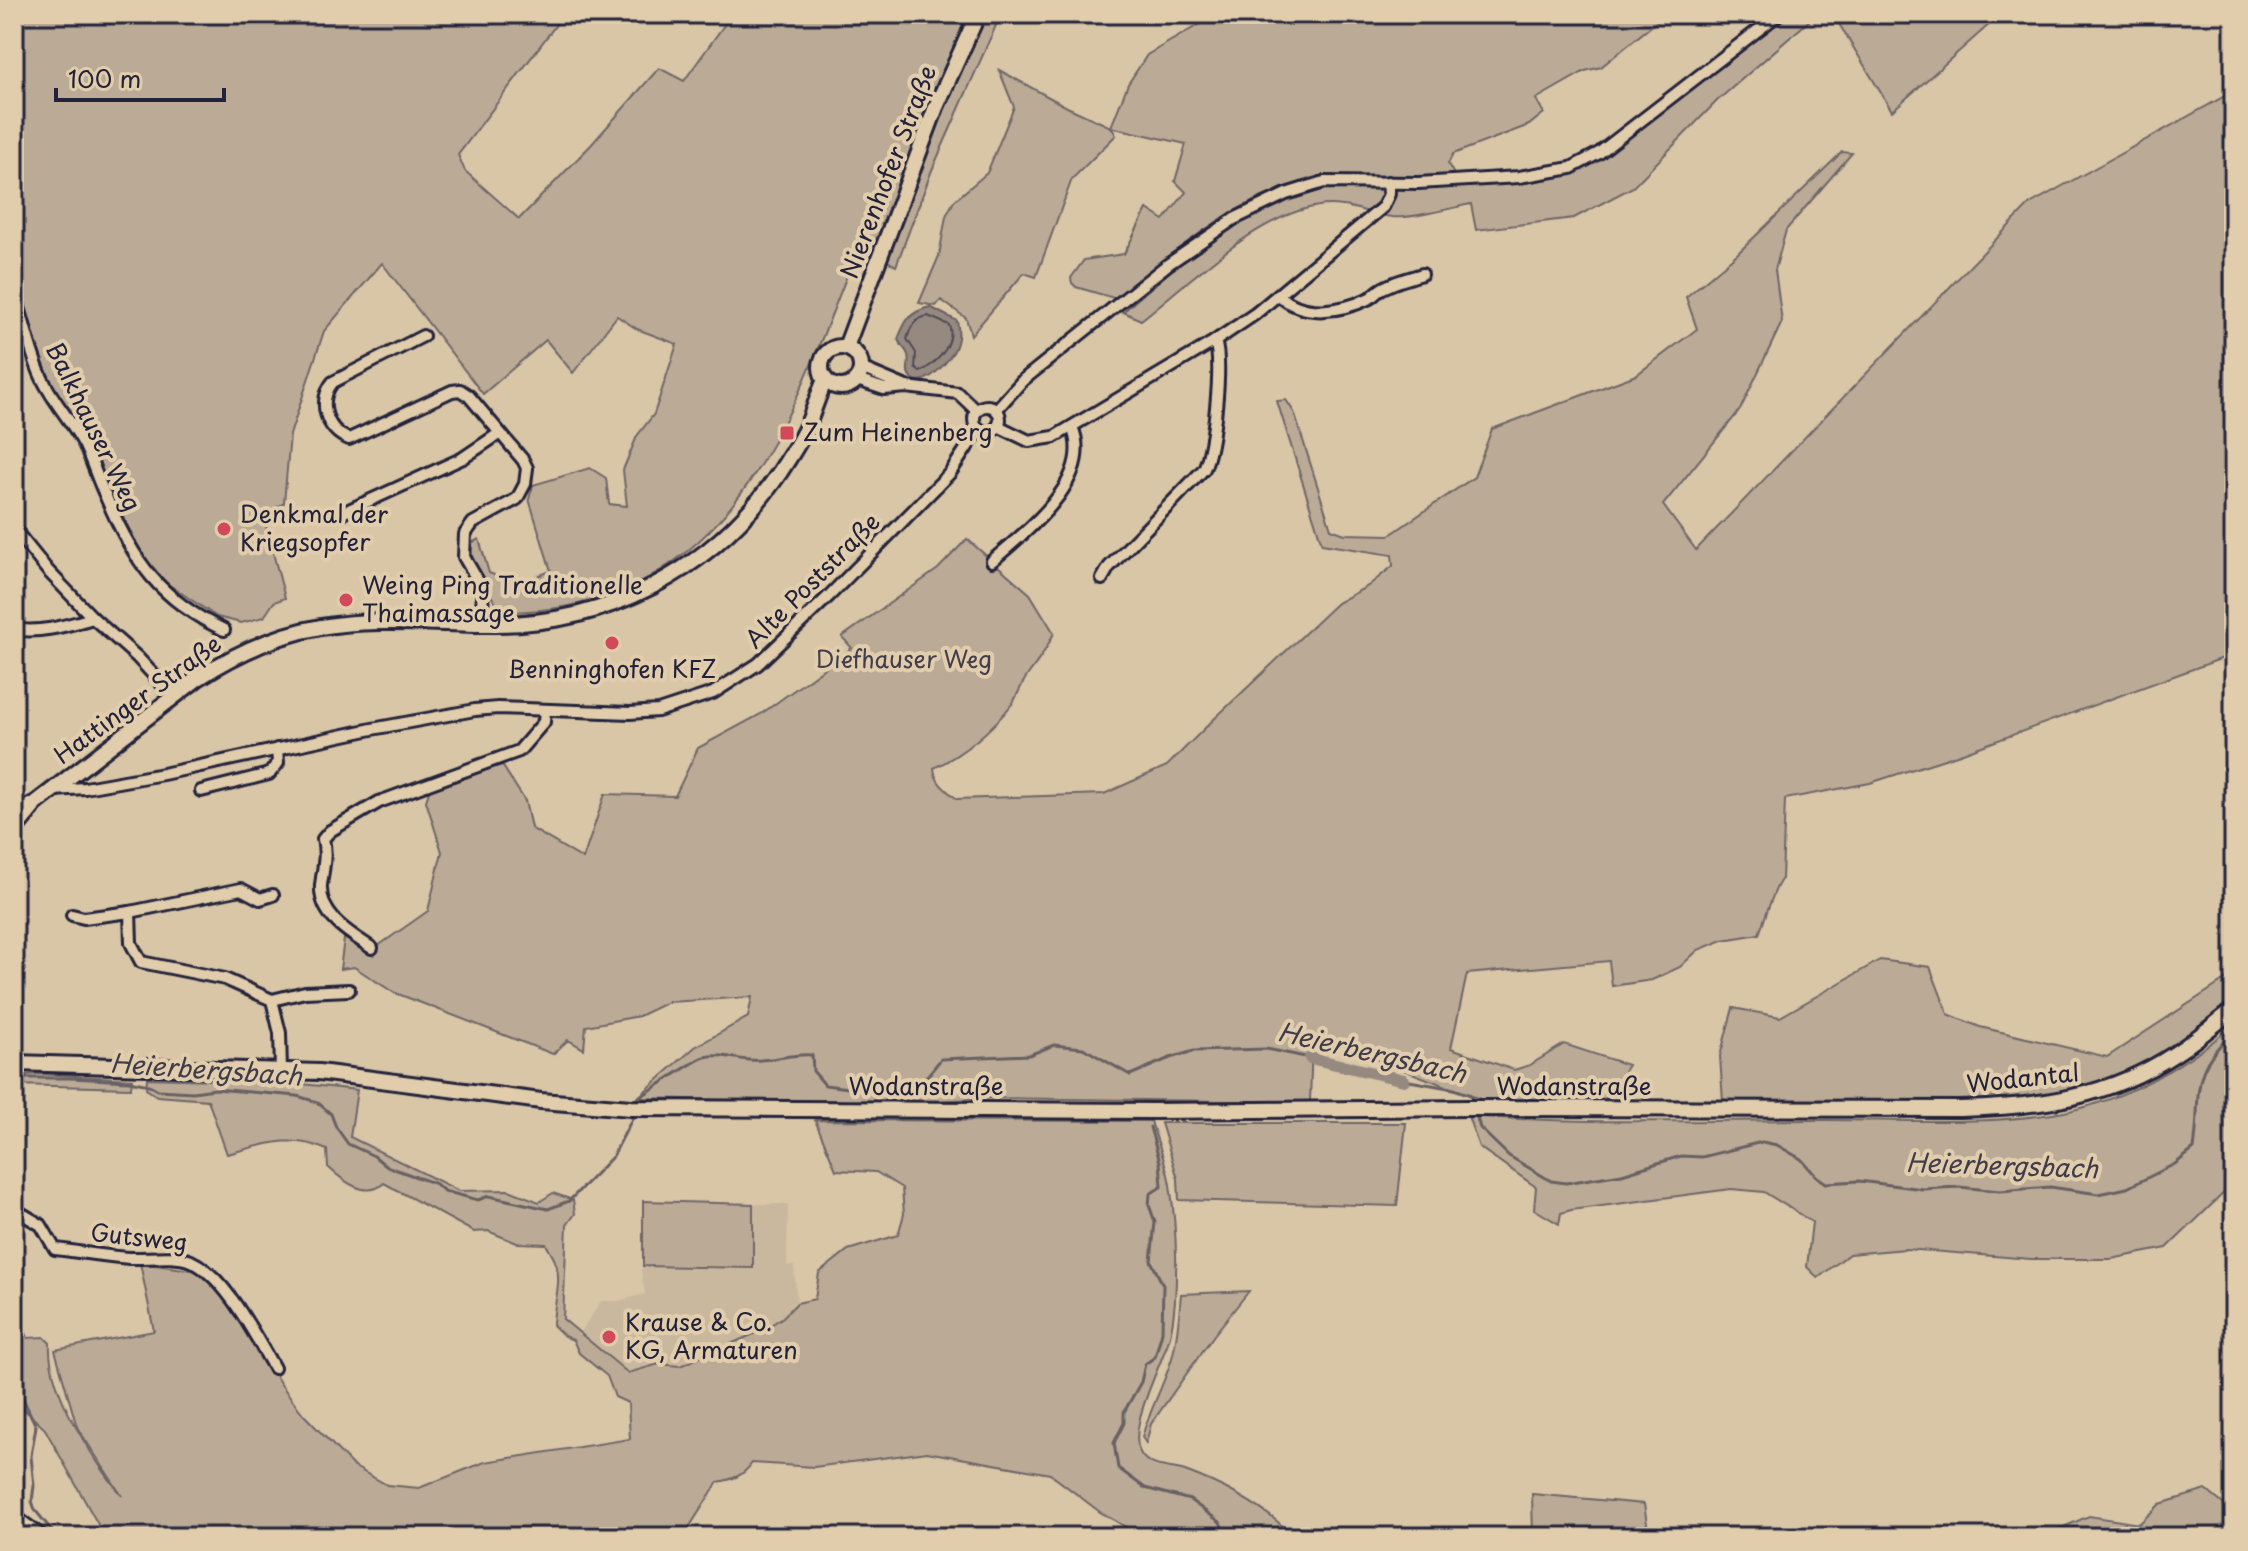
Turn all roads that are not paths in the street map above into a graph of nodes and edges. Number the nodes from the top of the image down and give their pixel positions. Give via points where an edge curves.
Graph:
1 (978, 14) edge
2 (1779, 14) edge
3 (1388, 182) junction
4 (1422, 274) dead end
5 (14, 293) edge
6 (1279, 295) junction
7 (423, 336) dead end
8 (1215, 341) junction
9 (846, 347) junction
10 (859, 374) junction
11 (825, 380) junction
12 (841, 387) junction
13 (996, 410) junction
14 (977, 411) junction
15 (810, 420) junction
16 (998, 426) junction
17 (1072, 427) junction
18 (979, 429) junction
19 (500, 433) junction
20 (340, 514) dead end
21 (14, 529) edge
22 (992, 561) dead end
23 (1102, 579) dead end
24 (93, 618) junction
25 (483, 624) junction
26 (14, 629) edge
27 (224, 630) dead end
28 (174, 697) junction
29 (545, 711) junction
30 (277, 749) junction
31 (54, 790) junction
32 (201, 791) dead end
33 (36, 803) junction
34 (14, 814) edge
35 (14, 830) edge
36 (273, 895) dead end
37 (130, 912) junction
38 (72, 915) dead end
39 (372, 948) dead end
40 (349, 990) dead end
41 (272, 1000) junction
42 (2234, 1009) edge
43 (14, 1063) edge
44 (281, 1070) junction
45 (1841, 1109) joint
46 (14, 1209) edge
47 (274, 1368) dead end
48 (14, 1517) edge
49 (42, 1537) edge

1 - 9 main road, Nierenhofer Straße via 936,107
2 - 3 street via 1599,153 1571,168 1519,177
3 - 6 street via 1383,207
3 - 13 street via 1324,182 1234,219 1167,265 1023,380
4 - 6 street via 1330,309 1299,309
5 - 27 street, Balkhauser Weg via 41,377 85,446 106,499 148,576
6 - 8 street
7 - 19 street via 333,382 325,400 332,429 349,439 360,436 457,390 469,396
8 - 17 street
8 - 23 street via 1219,358 1210,456 1204,469
9 - 10 main road via 857,354
9 - 11 main road via 823,357
10 - 12 main road
10 - 14 street via 884,389 958,393
11 - 12 main road
11 - 15 main road, Hattinger Straße
12 - 15 main road, Hattinger Straße
13 - 14 street via 988,406
13 - 16 street
14 - 18 street
15 - 25 main road, Hattinger Straße via 748,514 677,574 619,603 582,614 534,623
16 - 17 street via 1029,441
16 - 18 street via 987,432
17 - 22 street via 1076,452 1067,484
18 - 29 street, Alte Poststraße via 950,473 747,673 713,693 658,711
19 - 20 street via 463,458
19 - 25 street via 523,460 527,475 517,499 480,518 465,534 464,557 482,588
21 - 24 street
24 - 26 street
24 - 28 street
25 - 28 main road, Hattinger Straße via 383,620 305,629 225,661
28 - 31 main road, Hattinger Straße
29 - 30 street, Alte Poststraße via 475,710
29 - 39 street via 544,722 519,751 379,802 323,839 325,903 342,928
30 - 31 street, Alte Poststraße
30 - 32 street via 278,763 269,774
31 - 33 main road, Hattinger Straße
33 - 34 main road, Hattinger Straße
33 - 35 main road, Hattinger Straße
36 - 37 street via 260,899 241,889
37 - 38 street
37 - 41 street via 131,943 141,962 225,979
40 - 41 street
41 - 44 street
42 - 45 main road, Wodantal via 2166,1059 2091,1094 2017,1107
43 - 44 main road, Wodanstraße
44 - 45 main road, Wodanstraße via 638,1108
46 - 47 street, Gutsweg via 41,1225 55,1249 194,1263 226,1293
48 - 49 street

